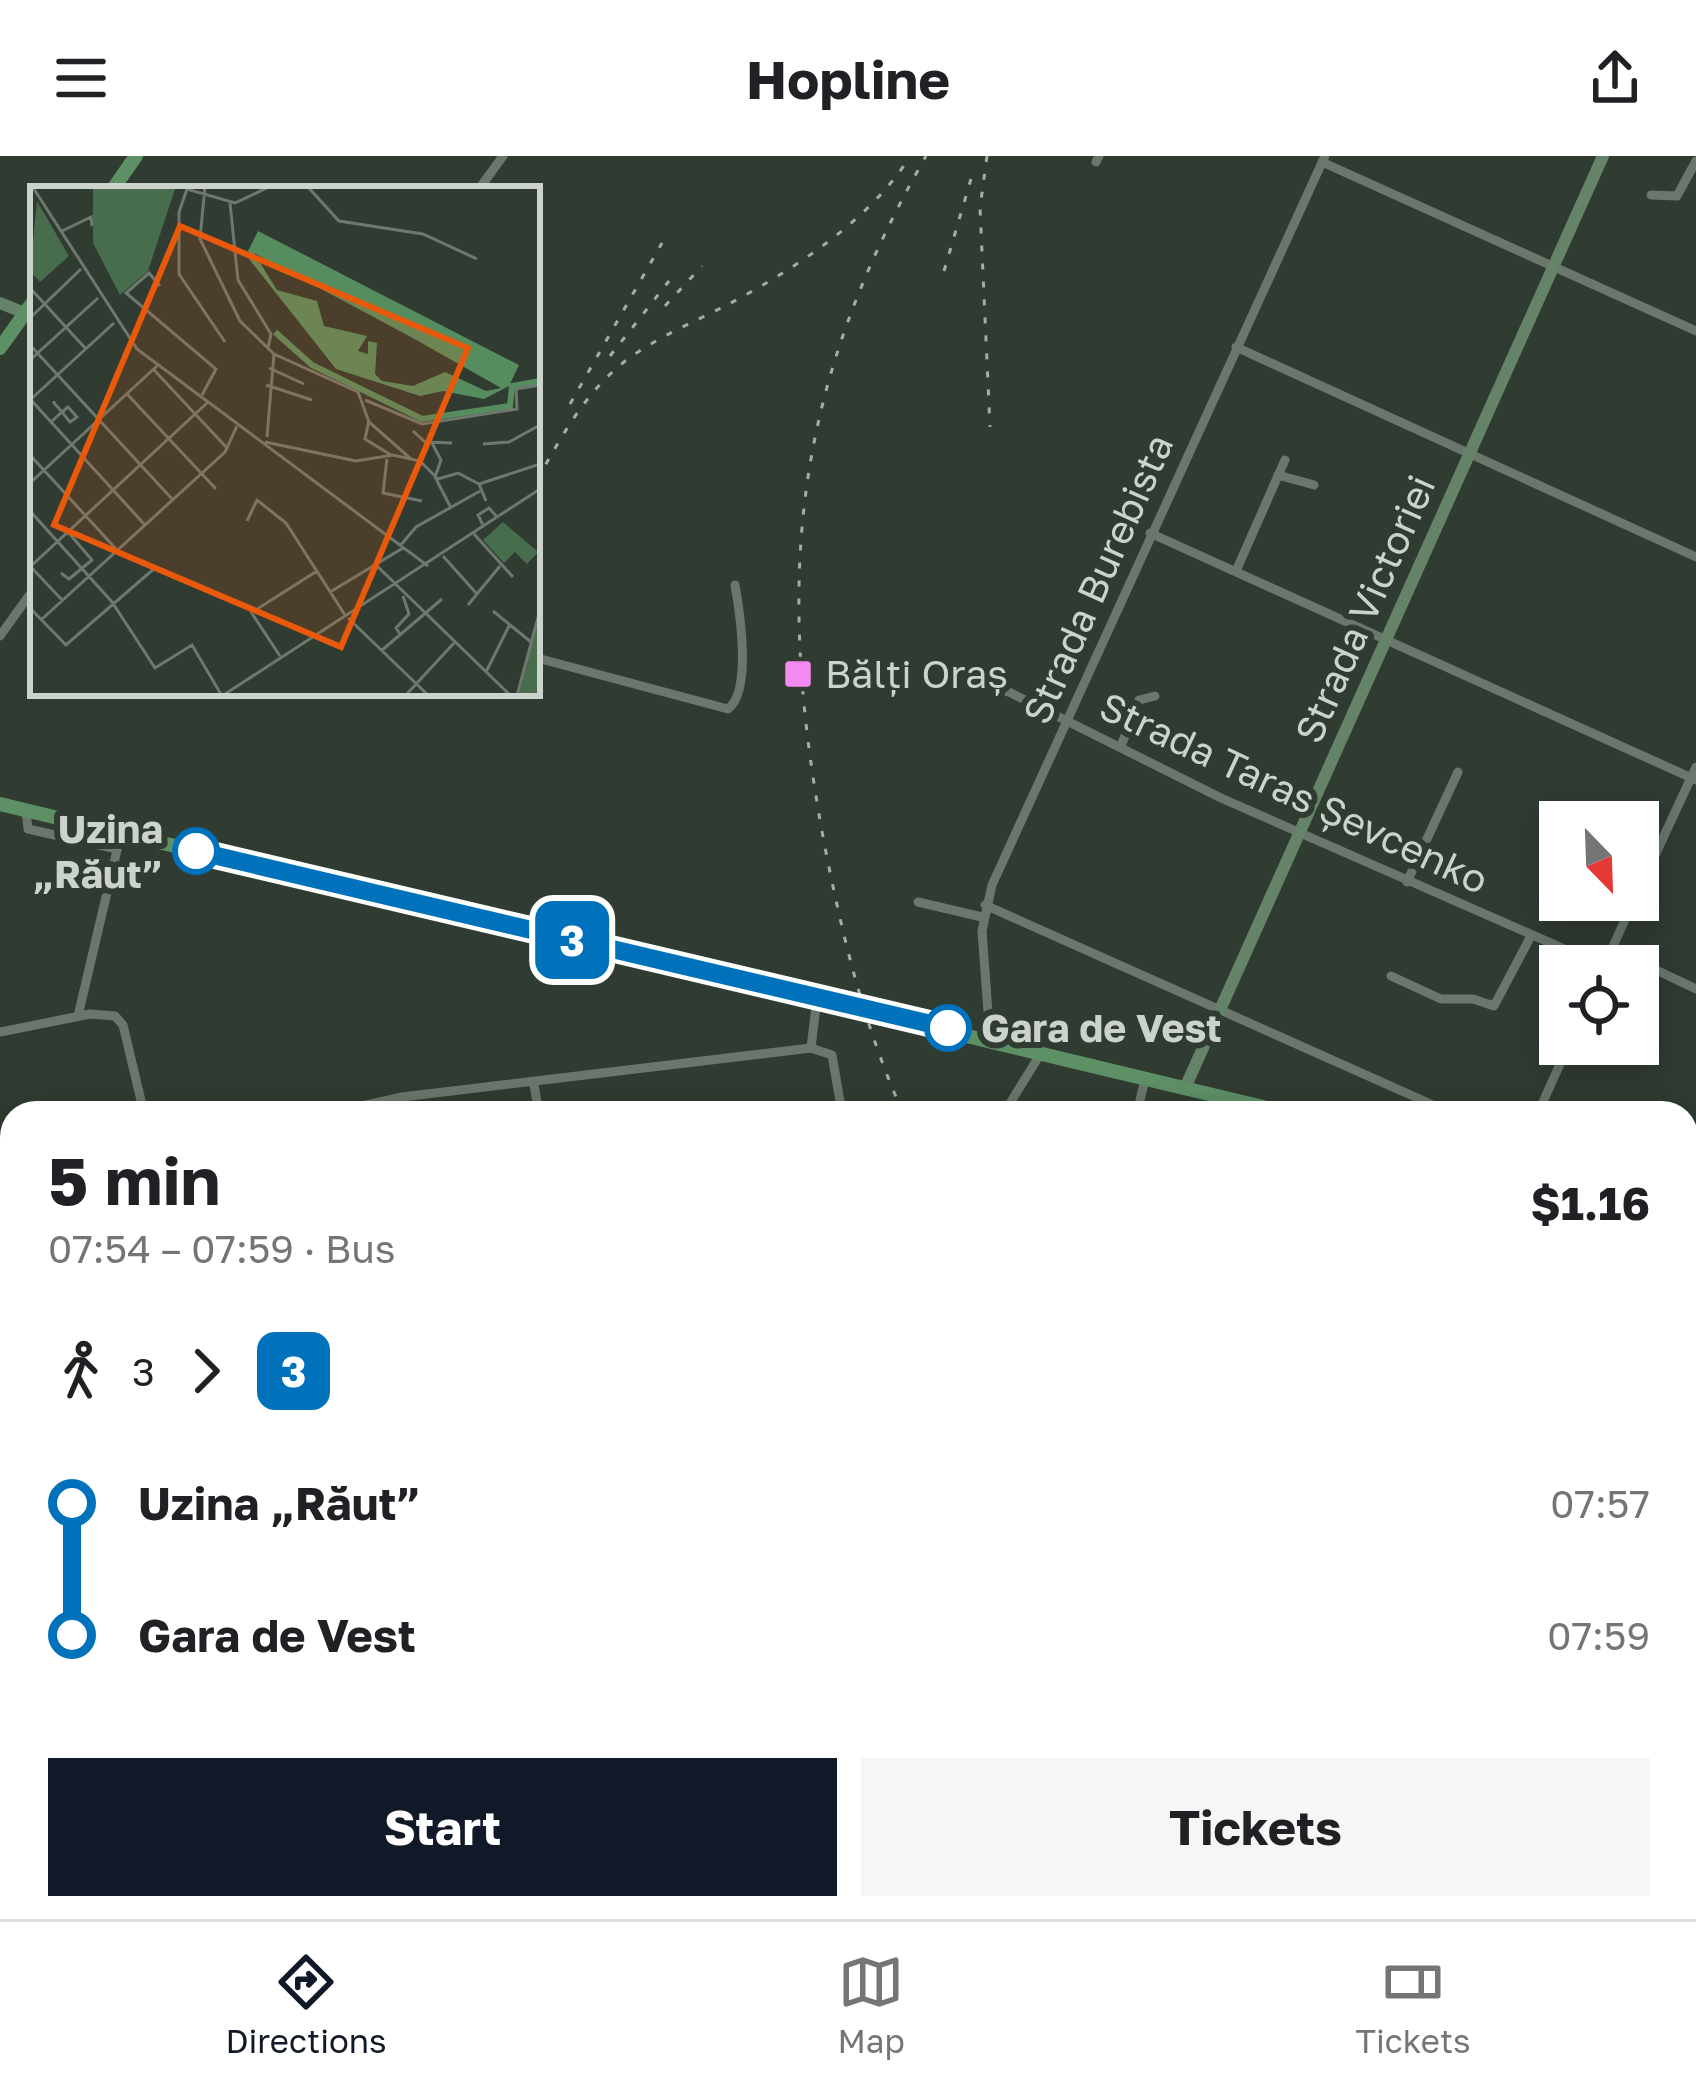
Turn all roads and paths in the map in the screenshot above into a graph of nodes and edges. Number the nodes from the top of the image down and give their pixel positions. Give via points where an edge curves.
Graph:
1 (136, 156) edge
2 (503, 156) edge
3 (1604, 156) edge
4 (1324, 159) edge
5 (1696, 161) edge
6 (114, 186) edge
7 (481, 186) edge
8 (1651, 195) dead end
9 (1554, 266) junction
10 (0, 303) edge
11 (30, 310) edge
12 (1696, 332) edge
13 (1236, 347) junction
14 (0, 349) edge
15 (1469, 453) junction
16 (1285, 460) dead end
17 (1278, 475) junction
18 (1314, 485) dead end
19 (1150, 533) junction
20 (1696, 557) edge
21 (1236, 571) junction
22 (735, 584) dead end
23 (30, 594) edge
24 (0, 636) edge
25 (1386, 639) junction
26 (540, 659) edge
27 (959, 680) dead end
28 (1155, 696) dead end
29 (1068, 722) junction
30 (1120, 746) junction
31 (1459, 772) dead end
32 (1694, 775) edge
33 (0, 805) edge
34 (1296, 832) junction
35 (119, 841) junction
36 (1659, 848) edge
37 (1407, 882) junction
38 (918, 902) dead end
39 (984, 911) junction
40 (1531, 936) junction
41 (1553, 945) edge
42 (1659, 971) edge
43 (1391, 976) dead end
44 (1696, 988) edge
45 (825, 999) junction
46 (1218, 1008) junction
47 (79, 1016) junction
48 (0, 1032) edge
49 (990, 1039) junction
50 (812, 1048) junction
51 (1041, 1053) junction
52 (1560, 1065) edge
53 (1145, 1078) junction
54 (534, 1085) junction
55 (1185, 1088) junction
56 (141, 1101) edge
57 (384, 1101) edge
58 (537, 1101) edge
59 (840, 1101) edge
60 (1011, 1101) edge
61 (1140, 1101) edge
62 (1218, 1101) edge
63 (1423, 1101) edge
64 (1543, 1101) edge

1 - 6 main road
2 - 7 street
3 - 9 street, Strada Victoriei
4 - 9 street
4 - 13 street, Strada Burebista
5 - 8 street via 1678,196
9 - 12 street
9 - 15 street, Strada Victoriei
10 - 11 street
11 - 14 main road
13 - 15 street
13 - 19 street, Strada Burebista
15 - 20 street
15 - 25 street, Strada Victoriei
16 - 17 street
17 - 18 street
17 - 21 street
19 - 21 street
19 - 29 street, Strada Burebista
21 - 25 street
22 - 26 street via 742,644 739,696 728,709
23 - 24 street
25 - 32 street
25 - 34 street, Strada Victoriei
27 - 29 street, Strada Taras Șevcenko via 997,687
28 - 30 street via 1139,700
29 - 30 street, Strada Taras Șevcenko
29 - 39 street, Strada Burebista
30 - 34 street, Strada Taras Șevcenko
31 - 37 street
32 - 36 street
33 - 35 main road
34 - 37 street, Strada Taras Șevcenko
34 - 46 street, Strada Victoriei
35 - 45 main road
35 - 47 street
37 - 40 street, Strada Taras Șevcenko
38 - 39 street
39 - 46 street
39 - 49 street, Strada Burebista
40 - 41 street, Strada Taras Șevcenko
40 - 43 street via 1494,1006 1441,999
42 - 44 street
45 - 49 main road
45 - 50 street
46 - 55 street, Strada Victoriei
46 - 63 street
47 - 48 street
47 - 56 street via 106,1013 123,1025
49 - 51 main road
50 - 54 street
50 - 59 street via 832,1055
51 - 53 main road
51 - 60 street
52 - 64 street
53 - 55 main road
53 - 61 street
54 - 57 street
54 - 58 street
55 - 62 main road

